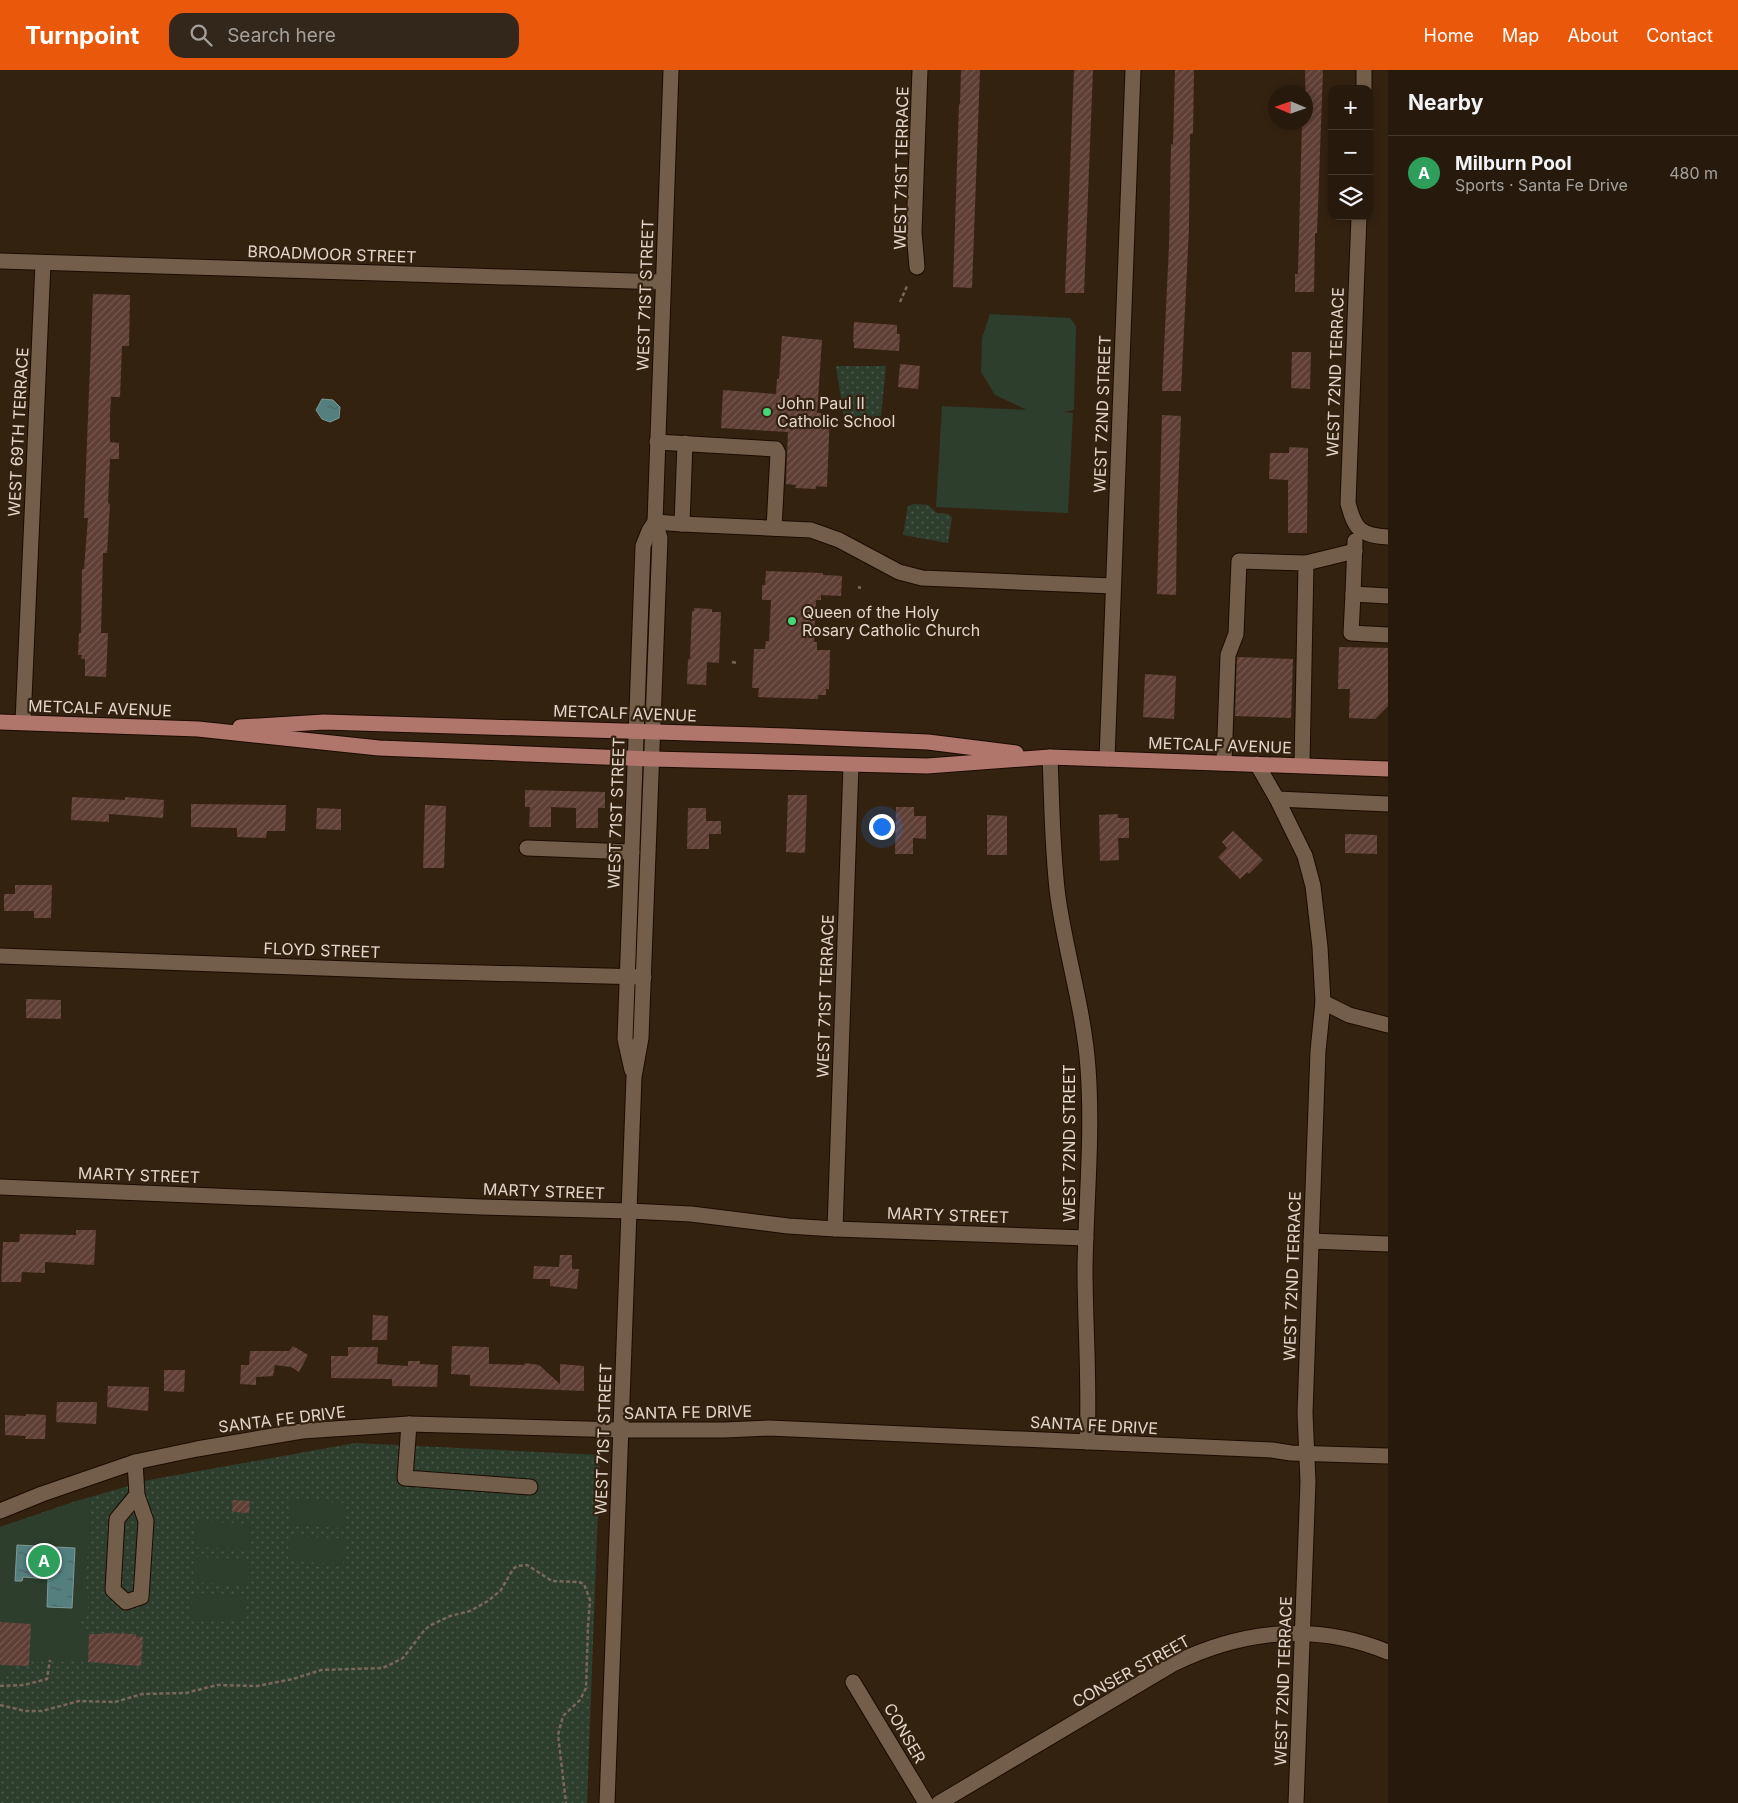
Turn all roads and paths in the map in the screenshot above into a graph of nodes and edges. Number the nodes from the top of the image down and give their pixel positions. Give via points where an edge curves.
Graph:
1 (671, 70) edge
2 (920, 70) edge
3 (1133, 70) edge
4 (1364, 70) edge
5 (1364, 85) edge
6 (1359, 220) edge
7 (0, 261) edge
8 (43, 263) junction
9 (917, 267) dead end
10 (663, 282) junction
11 (907, 286) dead end
12 (900, 302) dead end
13 (657, 442) junction
14 (686, 443) junction
15 (655, 522) junction
16 (682, 524) junction
17 (1357, 527) junction
18 (774, 528) junction
19 (1388, 537) edge
20 (1354, 551) junction
21 (1306, 563) junction
22 (1113, 586) junction
23 (1353, 594) junction
24 (1388, 596) edge
25 (1388, 635) edge
26 (732, 662) dead end
27 (737, 663) dead end
28 (0, 722) edge
29 (23, 722) junction
30 (198, 729) junction
31 (636, 731) junction
32 (653, 732) junction
33 (1050, 757) junction
34 (635, 758) junction
35 (652, 759) junction
36 (1107, 759) junction
37 (1224, 763) junction
38 (1257, 764) junction
39 (851, 765) junction
40 (1302, 765) junction
41 (1388, 768) edge
42 (1277, 799) junction
43 (1388, 804) edge
44 (528, 848) dead end
45 (632, 852) junction
46 (0, 956) edge
47 (627, 977) junction
48 (644, 977) junction
49 (1323, 1002) junction
50 (1388, 1025) edge
51 (634, 1077) junction
52 (0, 1187) edge
53 (629, 1211) junction
54 (835, 1229) junction
55 (1086, 1238) junction
56 (1311, 1241) junction
57 (1388, 1244) edge
58 (408, 1424) junction
59 (621, 1430) junction
60 (1087, 1442) junction
61 (1306, 1454) junction
62 (1388, 1456) edge
63 (135, 1462) junction
64 (530, 1487) dead end
65 (137, 1495) junction
66 (0, 1511) edge
67 (1301, 1635) junction
68 (1388, 1652) edge
69 (50, 1660) dead end
70 (853, 1682) dead end
71 (0, 1686) edge
72 (0, 1705) edge
73 (566, 1803) edge
74 (607, 1803) edge
75 (926, 1803) edge
76 (938, 1803) edge
77 (1296, 1803) edge

1 - 10 street, WEST 71ST STREET
2 - 9 street, WEST 71ST TERRACE via 914,232
3 - 22 street, WEST 72ND STREET
4 - 5 street
6 - 17 street, WEST 72ND TERRACE via 1348,503
7 - 8 street, BROADMOOR STREET
8 - 10 street, BROADMOOR STREET
8 - 29 street, WEST 69TH TERRACE
10 - 13 street, WEST 71ST STREET
11 - 12 path
13 - 14 street
13 - 15 street, WEST 71ST STREET
14 - 16 street
14 - 18 street via 773,447 778,453
15 - 16 street
15 - 31 street, WEST 71ST STREET via 643,546
15 - 32 street, WEST 71ST STREET via 660,538
16 - 18 street
17 - 19 street via 1364,534
17 - 20 street
18 - 22 street via 811,530 827,535 899,572 922,578
20 - 21 street
20 - 23 street
21 - 37 street via 1239,562 1236,634 1228,655
21 - 40 street
22 - 36 street, WEST 72ND STREET
23 - 24 street
23 - 25 street via 1351,633
26 - 27 path
28 - 29 main road, METCALF AVENUE
29 - 30 main road, METCALF AVENUE
30 - 31 main road, METCALF AVENUE via 324,722
30 - 34 main road, METCALF AVENUE via 379,748
31 - 32 main road, METCALF AVENUE
31 - 34 street, WEST 71ST STREET
32 - 33 main road, METCALF AVENUE via 928,742
32 - 35 street, WEST 71ST STREET
33 - 36 main road, METCALF AVENUE
33 - 39 main road, METCALF AVENUE via 927,766
33 - 55 street, WEST 72ND STREET via 1058,897 1085,1030 1088,1068 1090,1119
34 - 35 main road, METCALF AVENUE
34 - 45 street, WEST 71ST STREET
35 - 39 main road, METCALF AVENUE
35 - 48 street, WEST 71ST STREET
36 - 37 main road, METCALF AVENUE
37 - 38 main road, METCALF AVENUE
38 - 40 main road, METCALF AVENUE
38 - 42 street, WEST 72ND TERRACE
39 - 54 street, WEST 71ST TERRACE
40 - 41 main road, METCALF AVENUE
42 - 43 street
42 - 49 street, WEST 72ND TERRACE via 1304,856 1313,886
44 - 45 street
45 - 47 street, WEST 71ST STREET
46 - 47 street, FLOYD STREET
47 - 48 street, FLOYD STREET
47 - 51 street, WEST 71ST STREET via 625,1039
48 - 51 street, WEST 71ST STREET via 641,1038
49 - 50 street via 1348,1015
49 - 56 street, WEST 72ND TERRACE via 1318,1051
51 - 53 street, WEST 71ST STREET
52 - 53 street, MARTY STREET
53 - 54 street, MARTY STREET
53 - 59 street, WEST 71ST STREET
54 - 55 street, MARTY STREET
55 - 60 street, WEST 72ND STREET
56 - 57 street
56 - 61 street, WEST 72ND TERRACE
58 - 59 street, SANTA FE DRIVE
58 - 63 street, SANTA FE DRIVE via 302,1431
58 - 64 street via 405,1478
59 - 60 street, SANTA FE DRIVE via 769,1428
59 - 74 street, WEST 71ST STREET
60 - 61 street, SANTA FE DRIVE
61 - 62 street, SANTA FE DRIVE
61 - 67 street, WEST 72ND TERRACE via 1308,1482
63 - 65 street
63 - 66 street, SANTA FE DRIVE
65 - 65 street via 117,1519 113,1590 126,1602 141,1596 146,1521
67 - 68 street, CONSER STREET via 1339,1638
67 - 76 street, CONSER STREET via 1278,1633 1256,1636 1225,1642 1194,1654
67 - 77 street, WEST 72ND TERRACE
69 - 71 path via 47,1679 24,1685
70 - 75 street, CONSER
72 - 73 path via 42,1711 73,1702 115,1702 142,1694 186,1693 218,1685 258,1686 321,1670 384,1668 403,1658 429,1626 488,1601 501,1590 517,1566 527,1565 552,1581 584,1584 590,1600 586,1688 580,1700 563,1716 559,1730

